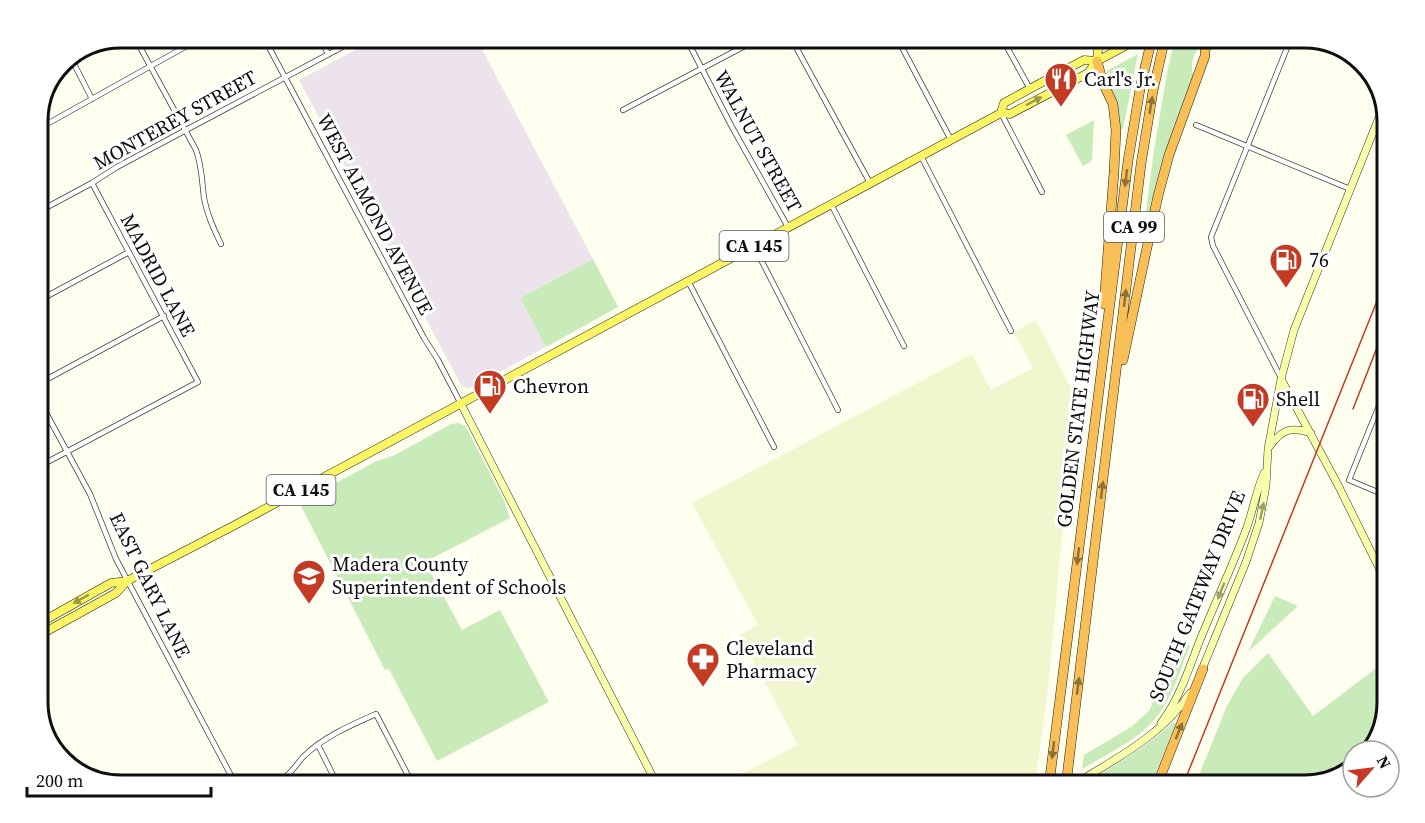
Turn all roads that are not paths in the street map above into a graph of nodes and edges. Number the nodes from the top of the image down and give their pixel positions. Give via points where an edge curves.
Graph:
1 (140, 48) edge
2 (183, 48) edge
3 (269, 48) edge
4 (325, 48) edge
5 (339, 48) edge
6 (691, 48) edge
7 (741, 48) edge
8 (796, 48) edge
9 (902, 48) edge
10 (1007, 48) edge
11 (1098, 48) edge
12 (1121, 48) edge
13 (1150, 48) edge
14 (1163, 48) edge
15 (1206, 48) edge
16 (1211, 48) edge
17 (1286, 48) edge
18 (328, 54) junction
19 (1205, 56) junction
20 (1097, 61) junction
21 (74, 65) edge
22 (150, 66) junction
23 (702, 69) junction
24 (285, 77) junction
25 (1030, 89) junction
26 (92, 99) junction
27 (623, 110) dead end
28 (1001, 113) junction
29 (1377, 122) edge
30 (48, 123) edge
31 (1196, 125) dead end
32 (186, 130) junction
33 (951, 140) junction
34 (1246, 145) junction
35 (921, 156) junction
36 (92, 183) junction
37 (870, 183) junction
38 (1350, 189) junction
39 (1042, 192) dead end
40 (831, 204) junction
41 (48, 207) edge
42 (788, 227) junction
43 (221, 244) dead end
44 (754, 246) junction
45 (129, 252) junction
46 (688, 281) junction
47 (48, 295) edge
48 (164, 316) junction
49 (1011, 331) dead end
50 (904, 346) dead end
51 (48, 379) edge
52 (1281, 379) junction
53 (461, 404) junction
54 (838, 410) dead end
55 (1377, 411) edge
56 (1095, 415) junction
57 (48, 417) edge
58 (1111, 418) junction
59 (1311, 433) junction
60 (774, 447) dead end
61 (1268, 449) junction
62 (66, 452) junction
63 (48, 462) edge
64 (1266, 470) junction
65 (1349, 480) junction
66 (1338, 485) junction
67 (1377, 491) edge
68 (1377, 562) edge
69 (127, 581) junction
70 (48, 618) edge
71 (48, 630) edge
72 (1202, 636) junction
73 (1214, 641) junction
74 (1203, 669) junction
75 (1154, 732) junction
76 (318, 745) junction
77 (230, 775) edge
78 (288, 775) edge
79 (333, 775) edge
80 (407, 775) edge
81 (651, 775) edge
82 (1050, 775) edge
83 (1067, 775) edge
84 (1090, 775) edge
85 (1161, 775) edge

1 - 22 street
2 - 22 street
3 - 24 street, WEST ALMOND AVENUE
4 - 18 street
5 - 18 street, MONTEREY STREET
6 - 23 street, WALNUT STREET
7 - 23 street
8 - 37 street
9 - 33 street
10 - 25 street
11 - 20 main road
12 - 20 main road, CA 145
13 -> 56 highway, GOLDEN STATE HIGHWAY / CA 99 via 1128,161
58 -> 14 highway, GOLDEN STATE HIGHWAY / CA 99 via 1142,164
15 - 19 highway
16 - 19 highway
17 - 34 street
18 - 24 street, MONTEREY STREET
19 - 58 highway via 1166,165
20 - 25 main road, CA 145 via 1084,60
28 -> 20 main road, CA 145 via 1010,114 1088,73
20 - 56 highway via 1113,104 1116,130
21 - 26 street
22 - 26 street
22 - 32 street
23 - 27 street
23 - 42 street, WALNUT STREET
24 - 32 street, MONTEREY STREET
24 - 53 street, WEST ALMOND AVENUE
25 - 28 main road, CA 145 via 1004,103
26 - 30 street
28 - 33 main road, CA 145
28 - 39 street
29 - 38 main road, SOUTH GATEWAY DRIVE
31 - 34 street
32 - 36 street, MONTEREY STREET
32 - 43 street via 200,160 207,214
33 - 35 main road, CA 145
34 - 38 street
34 - 52 street via 1211,237
35 - 37 main road, CA 145
35 - 49 street
36 - 41 street, MONTEREY STREET
36 - 45 street, MADRID LANE
37 - 40 main road, CA 145
38 - 52 main road, SOUTH GATEWAY DRIVE via 1302,307
40 - 42 main road, CA 145
40 - 50 street
42 - 44 main road, CA 145
44 - 46 main road, CA 145
44 - 54 street
45 - 47 street
45 - 48 street, MADRID LANE
46 - 53 main road, CA 145
46 - 60 street
48 - 51 street
48 - 62 street, MADRID LANE via 198,382
52 - 59 main road
52 - 61 main road, SOUTH GATEWAY DRIVE
53 - 69 main road, CA 145
53 - 81 main road
55 - 65 street
56 -> 82 highway, GOLDEN STATE HIGHWAY / CA 99
57 - 62 street, EAST GARY LANE
83 -> 58 highway, GOLDEN STATE HIGHWAY / CA 99
59 - 61 main road via 1290,429
59 - 66 main road
61 - 64 main road, SOUTH GATEWAY DRIVE
62 - 63 street
62 - 69 street, EAST GARY LANE via 90,494
64 -> 72 main road, SOUTH GATEWAY DRIVE
73 -> 64 main road, SOUTH GATEWAY DRIVE via 1257,533
65 - 66 street
65 - 67 street
66 - 68 main road
69 -> 70 main road, CA 145 via 111,583
69 - 71 main road, CA 145 via 116,593
69 - 77 street, EAST GARY LANE
72 - 73 main road
72 - 75 main road, SOUTH GATEWAY DRIVE via 1177,698
73 - 74 main road, SOUTH GATEWAY DRIVE
74 - 75 main road, SOUTH GATEWAY DRIVE via 1185,701
85 -> 74 highway
75 - 84 main road, SOUTH GATEWAY DRIVE
76 - 78 street
76 - 79 street
76 - 80 street via 376,714

